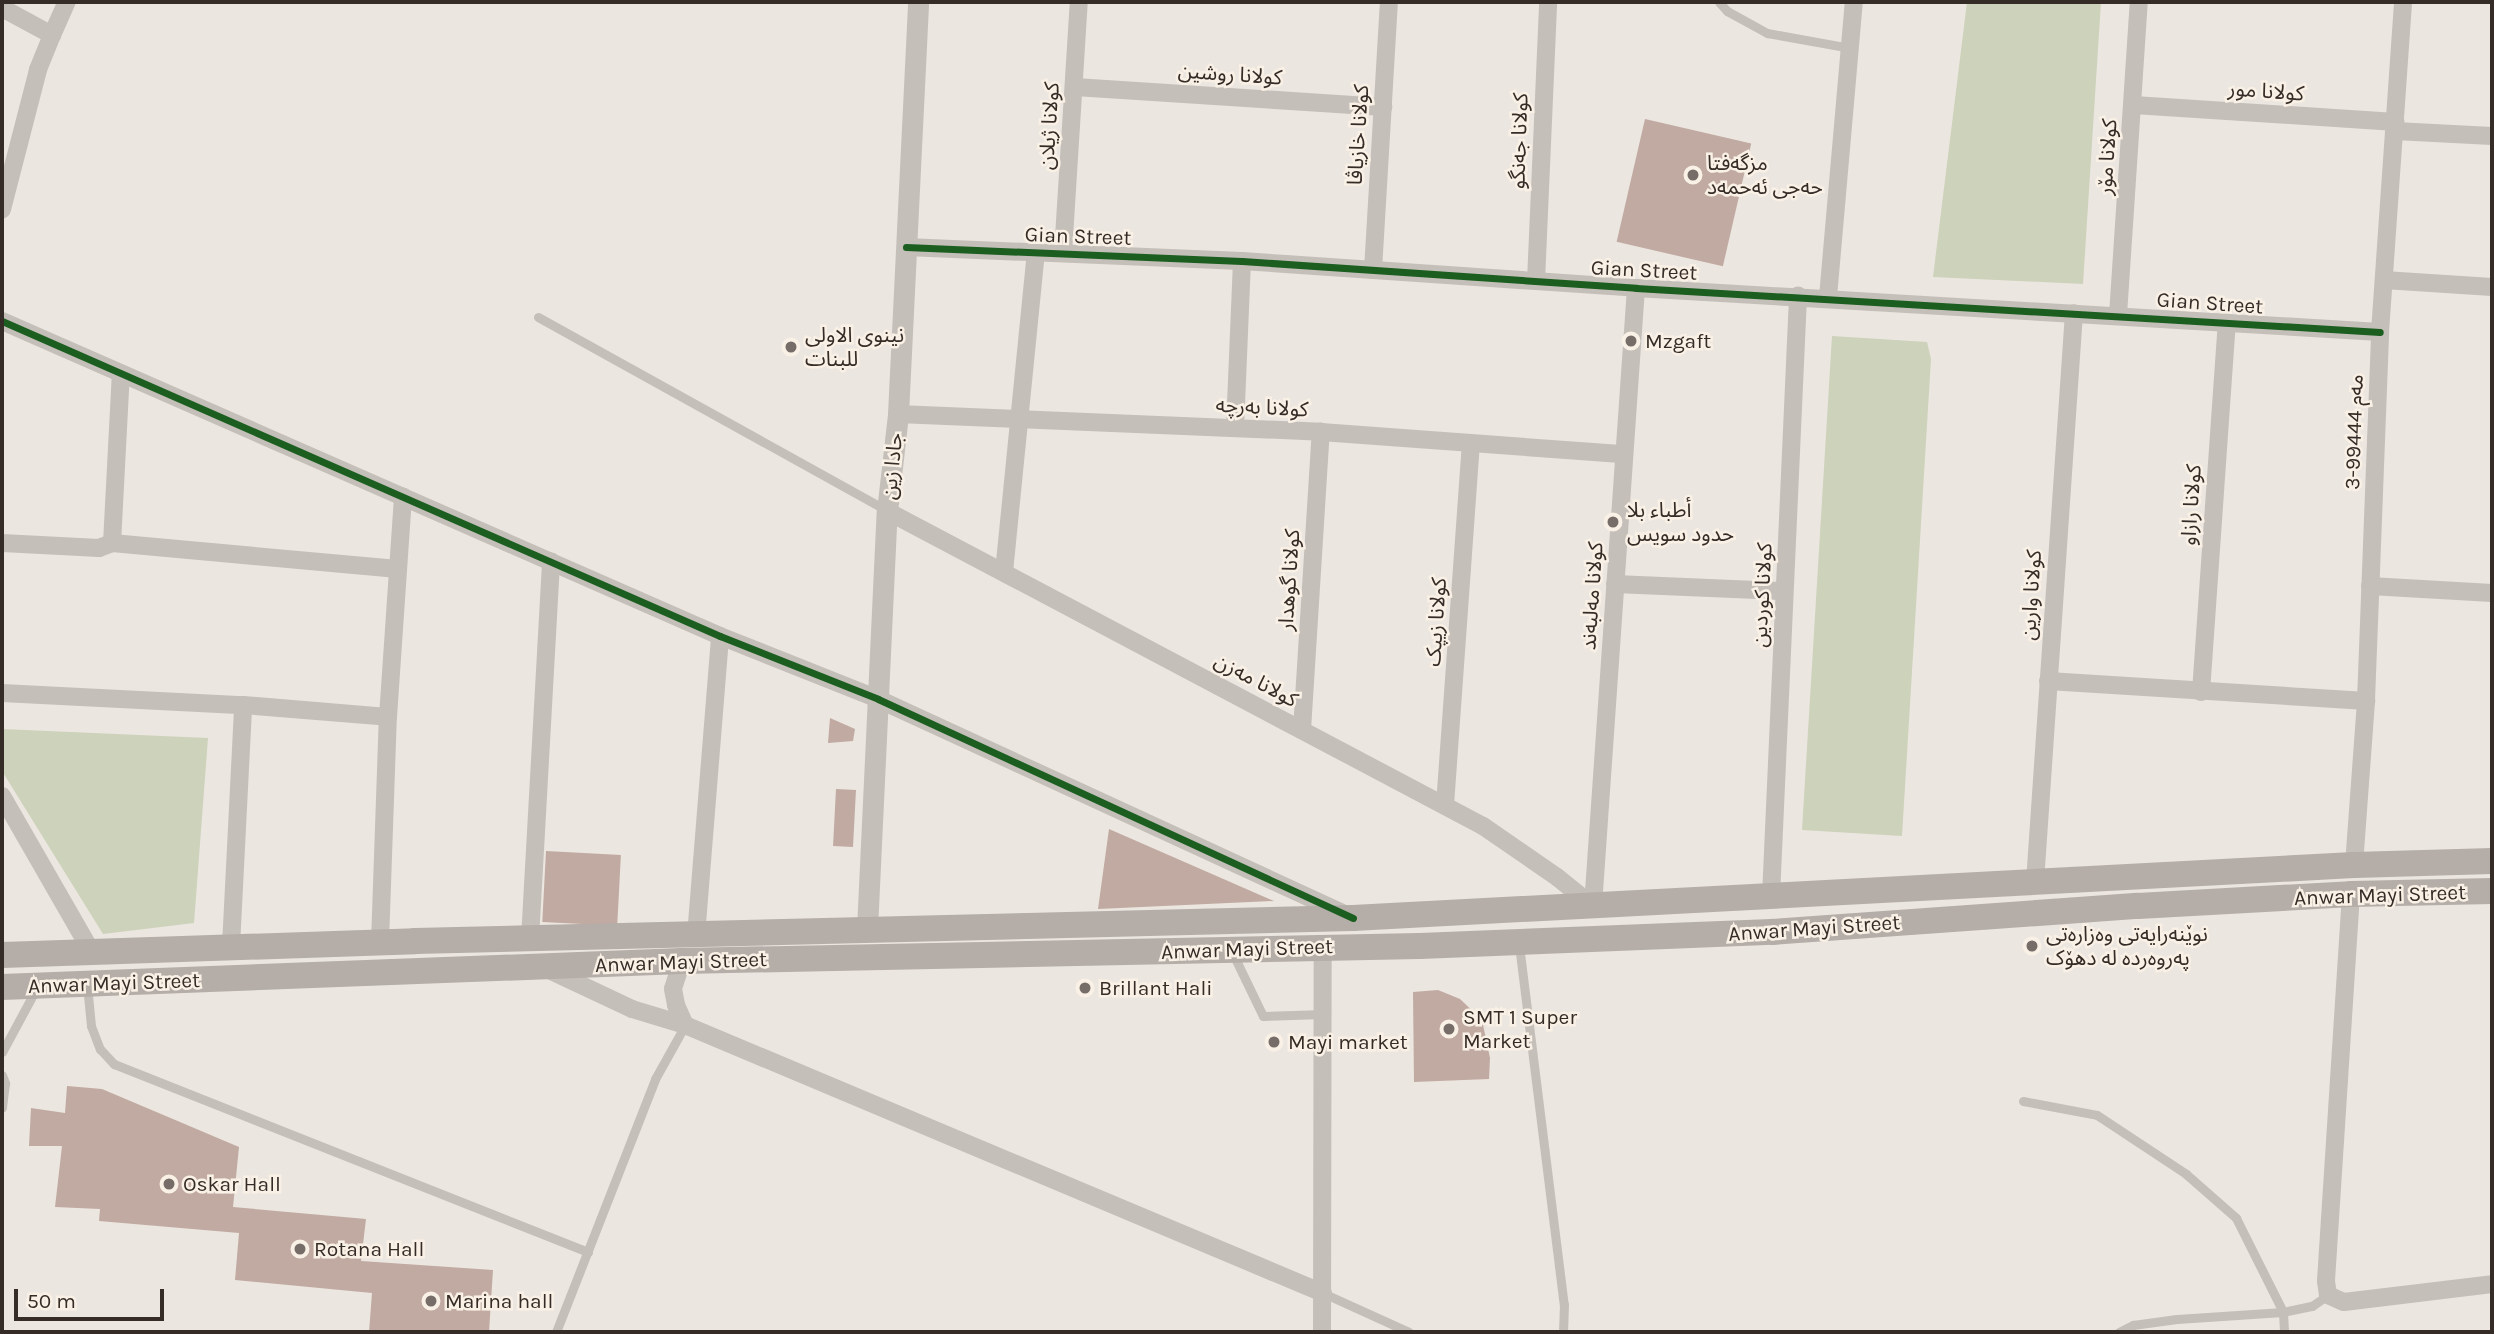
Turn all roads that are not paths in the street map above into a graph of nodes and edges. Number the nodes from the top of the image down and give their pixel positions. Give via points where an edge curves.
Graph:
1 (67, 2) edge
2 (918, 2) edge
3 (1079, 2) edge
4 (1390, 2) edge
5 (1548, 2) edge
6 (1719, 2) edge
7 (1854, 2) edge
8 (2139, 2) edge
9 (2403, 2) edge
10 (2, 8) edge
11 (52, 35) junction
12 (1850, 48) junction
13 (1075, 87) junction
14 (2134, 105) junction
15 (1383, 107) junction
16 (2395, 127) junction
17 (2492, 136) edge
18 (2, 209) edge
19 (906, 247) junction
20 (1036, 252) junction
21 (1063, 253) junction
22 (1242, 261) junction
23 (1373, 270) junction
24 (2384, 280) junction
25 (1536, 282) junction
26 (2492, 287) edge
27 (1636, 288) junction
28 (1798, 296) junction
29 (1828, 297) junction
30 (2074, 313) junction
31 (2118, 315) junction
32 (538, 317) dead end
33 (2, 321) edge
34 (2227, 322) junction
35 (2380, 332) junction
36 (121, 374) junction
37 (898, 414) junction
38 (1018, 419) junction
39 (1235, 428) junction
40 (1321, 432) junction
41 (1471, 443) junction
42 (1623, 454) junction
43 (403, 497) junction
44 (887, 511) junction
45 (2, 543) edge
46 (112, 543) junction
47 (551, 562) junction
48 (398, 569) junction
49 (1003, 572) junction
50 (1615, 584) junction
51 (2370, 586) junction
52 (1784, 591) junction
53 (2492, 593) edge
54 (720, 636) junction
55 (2048, 681) junction
56 (2201, 692) junction
57 (2, 693) edge
58 (878, 699) junction
59 (2366, 701) junction
60 (243, 705) junction
61 (388, 717) junction
62 (1302, 730) junction
63 (2, 796) edge
64 (1446, 805) junction
65 (2492, 860) edge
66 (2354, 865) junction
67 (2035, 882) junction
68 (2492, 891) edge
69 (2351, 894) junction
70 (1771, 896) junction
71 (1593, 906) junction
72 (1353, 918) junction
73 (1046, 925) junction
74 (867, 929) junction
75 (696, 936) junction
76 (530, 939) junction
77 (380, 942) junction
78 (1519, 942) junction
79 (232, 946) junction
80 (1323, 946) junction
81 (1230, 949) junction
82 (91, 951) junction
83 (2, 955) edge
84 (1048, 955) junction
85 (682, 961) junction
86 (542, 967) junction
87 (86, 983) junction
88 (16, 989) edge
89 (1324, 1014) junction
90 (685, 1025) junction
91 (2, 1052) edge
92 (2, 1075) edge
93 (2023, 1101) dead end
94 (2, 1108) edge
95 (588, 1252) junction
96 (2492, 1284) edge
97 (1323, 1293) junction
98 (2328, 1295) junction
99 (2283, 1312) junction
100 (556, 1332) edge
101 (1322, 1332) edge
102 (1409, 1332) edge
103 (1563, 1332) edge
104 (2119, 1332) edge
105 (2284, 1332) edge

1 - 11 street
2 - 19 street, جادا زین
3 - 13 street, کولانا ژیلان
4 - 15 street, کولانا خازیاڤا
5 - 25 street, کولانا جەنگو
6 - 12 lane via 1767,33
7 - 12 street
8 - 14 street, کولانا مۆر
9 - 16 street, مەم 99444-3
10 - 11 street
11 - 18 street via 38,70
12 - 29 street
13 - 15 street, کولانا روشین
13 - 21 street, کولانا ژیلان
14 - 16 street, کولانا مور
14 - 31 street, کولانا مۆر
15 - 23 street, کولانا خازیاڤا
16 - 17 street, کولانا مور
16 - 24 street, مەم 99444-3
19 - 20 street, Gian Street
19 - 37 street, جادا زین
20 - 21 street, Gian Street
20 - 38 street
21 - 22 street, Gian Street
22 - 23 street, Gian Street
22 - 39 street
23 - 25 street, Gian Street
24 - 26 street
24 - 35 street, مەم 99444-3
25 - 27 street, Gian Street
27 - 28 street, Gian Street
27 - 42 street, کولانا مەلبەند
28 - 29 street, Gian Street
28 - 52 street, کولانا کوردین
29 - 30 street, Gian Street
30 - 31 street, Gian Street
30 - 55 street, کولانا وارین
31 - 34 street, Gian Street
32 - 44 lane
33 - 36 street
34 - 35 street, Gian Street
34 - 56 street, کولانا رازاو
35 - 51 street, مەم 99444-3
36 - 43 street
36 - 46 street
37 - 38 street, کولانا بەرچە
37 - 44 street, جادا زین
38 - 39 street, کولانا بەرچە
38 - 49 street
39 - 40 street, کولانا بەرچە
40 - 41 street, کولانا بەرچە
40 - 62 street, کولانا گوهدار
41 - 42 street, کولانا بەرچە
41 - 64 street, کولانا زیپک
42 - 50 street, کولانا مەلبەند
43 - 47 street
43 - 48 street
44 - 49 street, کولانا مەزن
44 - 58 street, جادا زین
45 - 46 street via 100,548
46 - 48 street
47 - 54 street
47 - 76 street
48 - 61 street
49 - 62 street, کولانا مەزن
50 - 52 street
50 - 71 street, کولانا مەلبەند
51 - 53 street
51 - 59 street, مەم 99444-3
52 - 70 street, کولانا کوردین
54 - 58 street
54 - 75 street
55 - 56 street
55 - 67 street, کولانا وارین
56 - 59 street
57 - 60 street
58 - 72 street
58 - 74 street, جادا زین
59 - 66 street, مەم 99444-3
60 - 61 street
60 - 79 street
61 - 77 street
62 - 64 street, کولانا مەزن
63 - 82 street
64 - 71 street, کولانا مەزن via 1521,850
65 - 66 main road, Anwar Mayi Street
66 - 67 main road, Anwar Mayi Street
67 - 70 main road, Anwar Mayi Street
68 - 69 main road, Anwar Mayi Street
69 - 78 main road, Anwar Mayi Street via 1772,932
69 - 98 street
70 - 71 main road, Anwar Mayi Street
71 - 72 main road, Anwar Mayi Street
72 - 73 main road, Anwar Mayi Street
73 - 74 main road, Anwar Mayi Street
73 - 84 main road
74 - 75 main road, Anwar Mayi Street
75 - 76 main road, Anwar Mayi Street
76 - 77 main road, Anwar Mayi Street
77 - 79 main road, Anwar Mayi Street
78 - 80 main road, Anwar Mayi Street
78 - 103 lane via 1564,1304
79 - 82 main road, Anwar Mayi Street
80 - 81 main road, Anwar Mayi Street
80 - 89 street
81 - 84 main road, Anwar Mayi Street
81 - 89 lane via 1263,1016
82 - 83 main road, Anwar Mayi Street
84 - 85 main road, Anwar Mayi Street
85 - 86 main road, Anwar Mayi Street
85 - 90 street via 673,989
86 - 87 main road, Anwar Mayi Street
86 - 90 street via 632,1009
87 - 88 main road, Anwar Mayi Street
87 - 95 lane via 91,1026 100,1049 114,1064
88 - 91 lane
89 - 97 street
90 - 95 lane via 655,1079
90 - 97 street
92 - 94 lane
93 - 99 lane via 2097,1115 2186,1174 2236,1218
95 - 100 lane
96 - 98 street via 2344,1302
97 - 101 street
97 - 102 lane
98 - 99 lane via 2312,1306
99 - 104 lane via 2177,1319 2133,1325
99 - 105 lane

